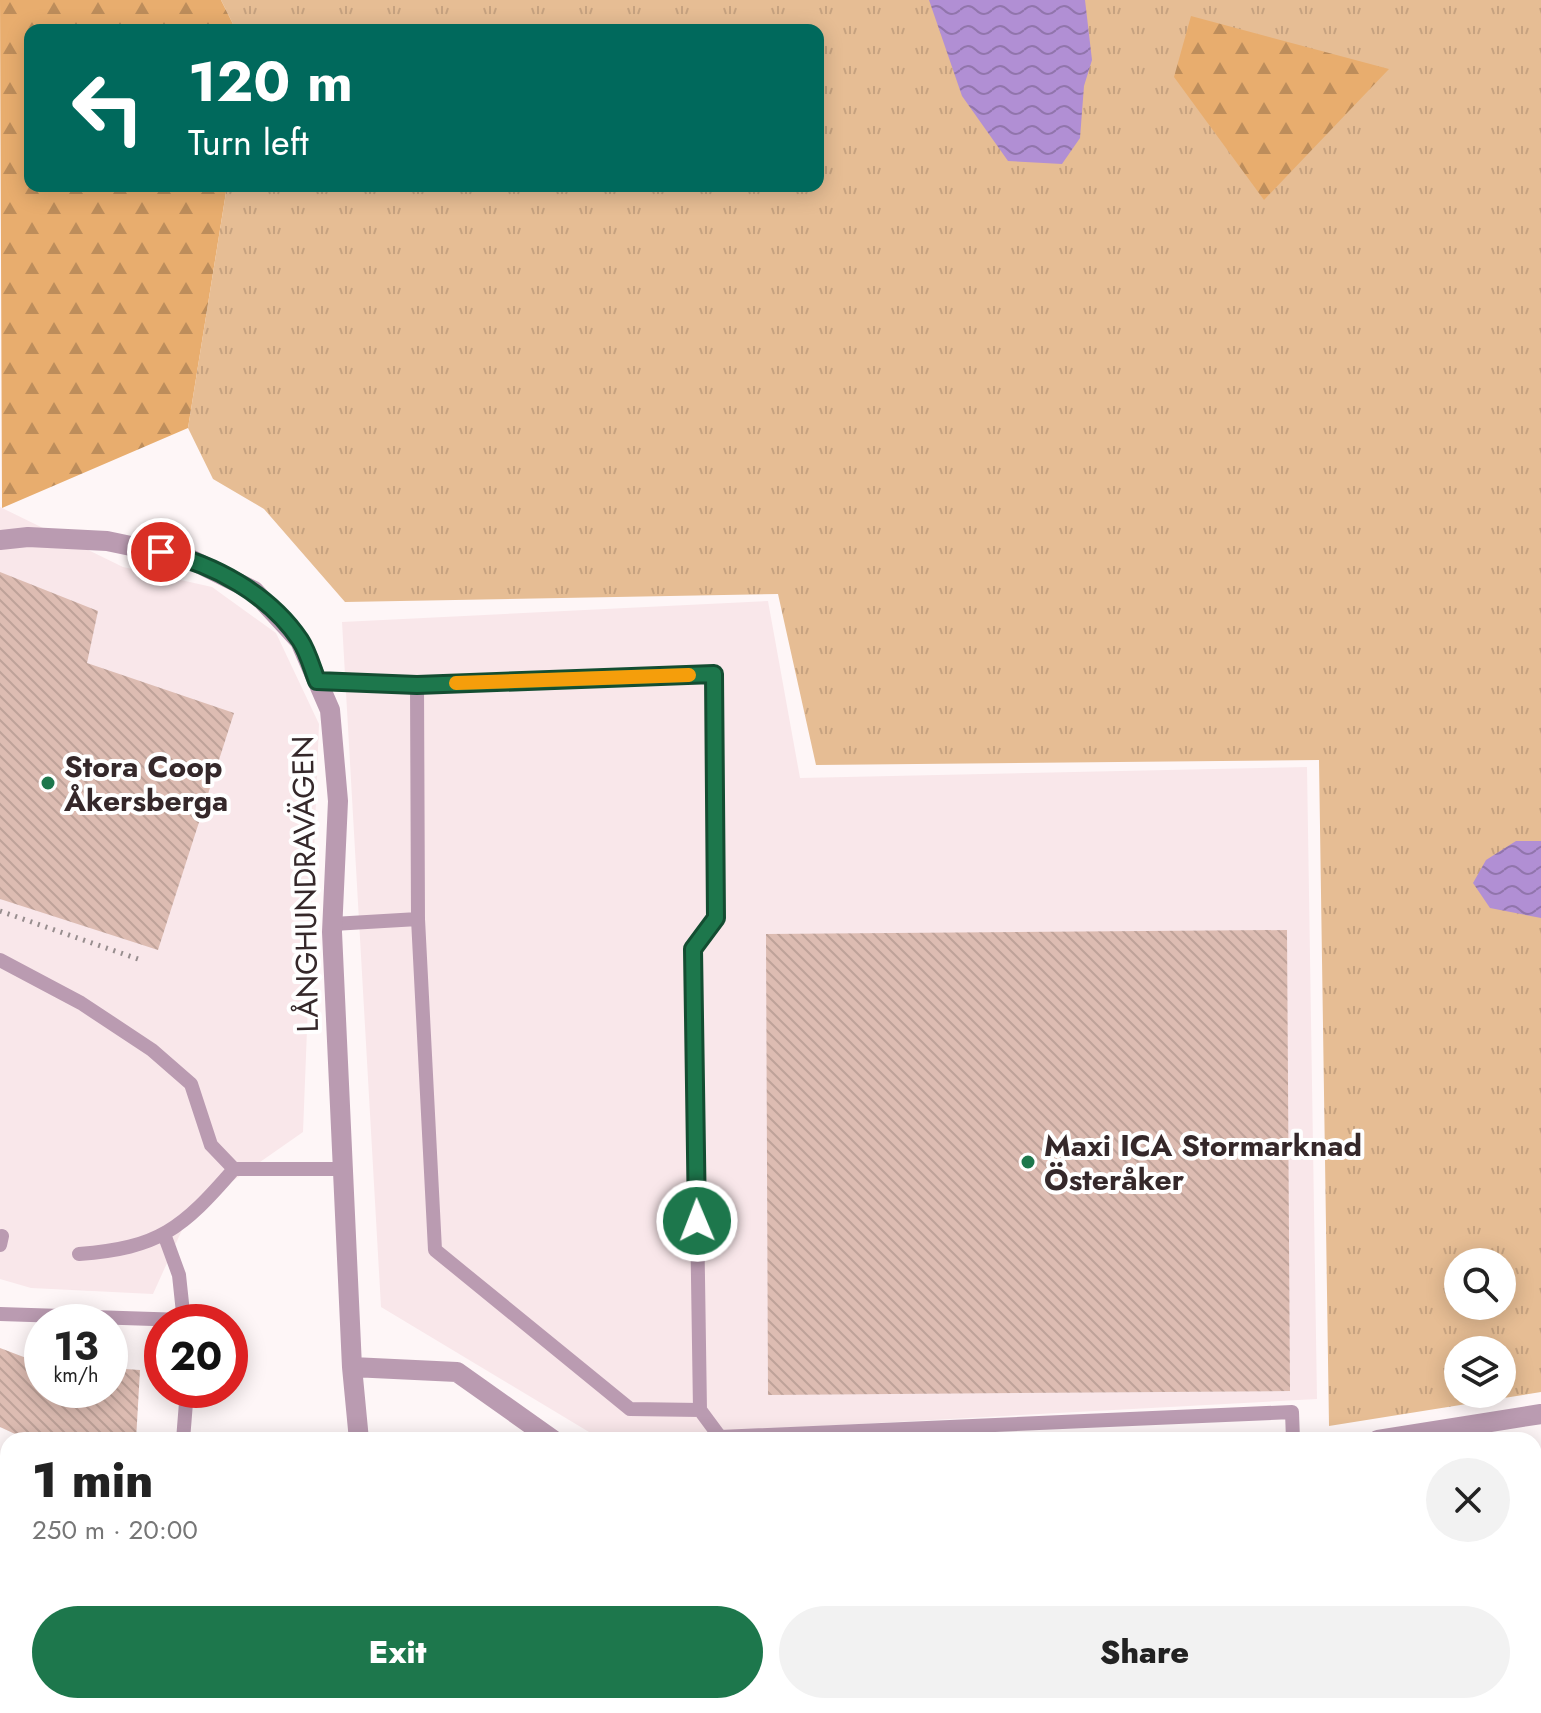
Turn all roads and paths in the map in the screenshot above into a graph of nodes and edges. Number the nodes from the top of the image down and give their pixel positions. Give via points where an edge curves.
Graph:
1 (0, 540) edge
2 (317, 681) junction
3 (417, 685) junction
4 (0, 911) edge
5 (418, 919) junction
6 (333, 924) junction
7 (138, 959) dead end
8 (0, 960) edge
9 (234, 1169) junction
10 (345, 1169) junction
11 (164, 1234) junction
12 (79, 1254) dead end
13 (182, 1304) edge
14 (0, 1314) edge
15 (144, 1319) edge
16 (352, 1367) junction
17 (186, 1408) edge
18 (700, 1410) junction
19 (1541, 1414) edge
20 (184, 1432) edge
21 (348, 1432) edge
22 (358, 1432) edge
23 (542, 1432) edge
24 (716, 1432) edge
25 (834, 1432) edge
26 (1293, 1432) edge
27 (1428, 1432) edge

1 - 2 street, LÅNGHUNDRAVÄGEN via 107,541 188,558 254,591 300,641
2 - 3 lane
2 - 6 street, LÅNGHUNDRAVÄGEN via 330,710 338,801
3 - 5 lane
3 - 18 lane via 714,674 716,918 693,949
4 - 7 path
5 - 6 lane
5 - 18 lane via 435,1250 630,1409
6 - 10 street, LÅNGHUNDRAVÄGEN
8 - 9 lane via 81,1003 152,1050 191,1084 211,1145
9 - 10 lane
9 - 11 lane via 202,1206
10 - 16 street, LÅNGHUNDRAVÄGEN
11 - 12 lane via 127,1250
11 - 13 lane via 179,1275
14 - 15 lane
16 - 21 street, LÅNGHUNDRAVÄGEN
16 - 22 street, LÅNGHUNDRAVÄGEN
16 - 23 street via 457,1372
17 - 20 lane
18 - 24 lane
19 - 27 street
25 - 26 lane via 1292,1412

